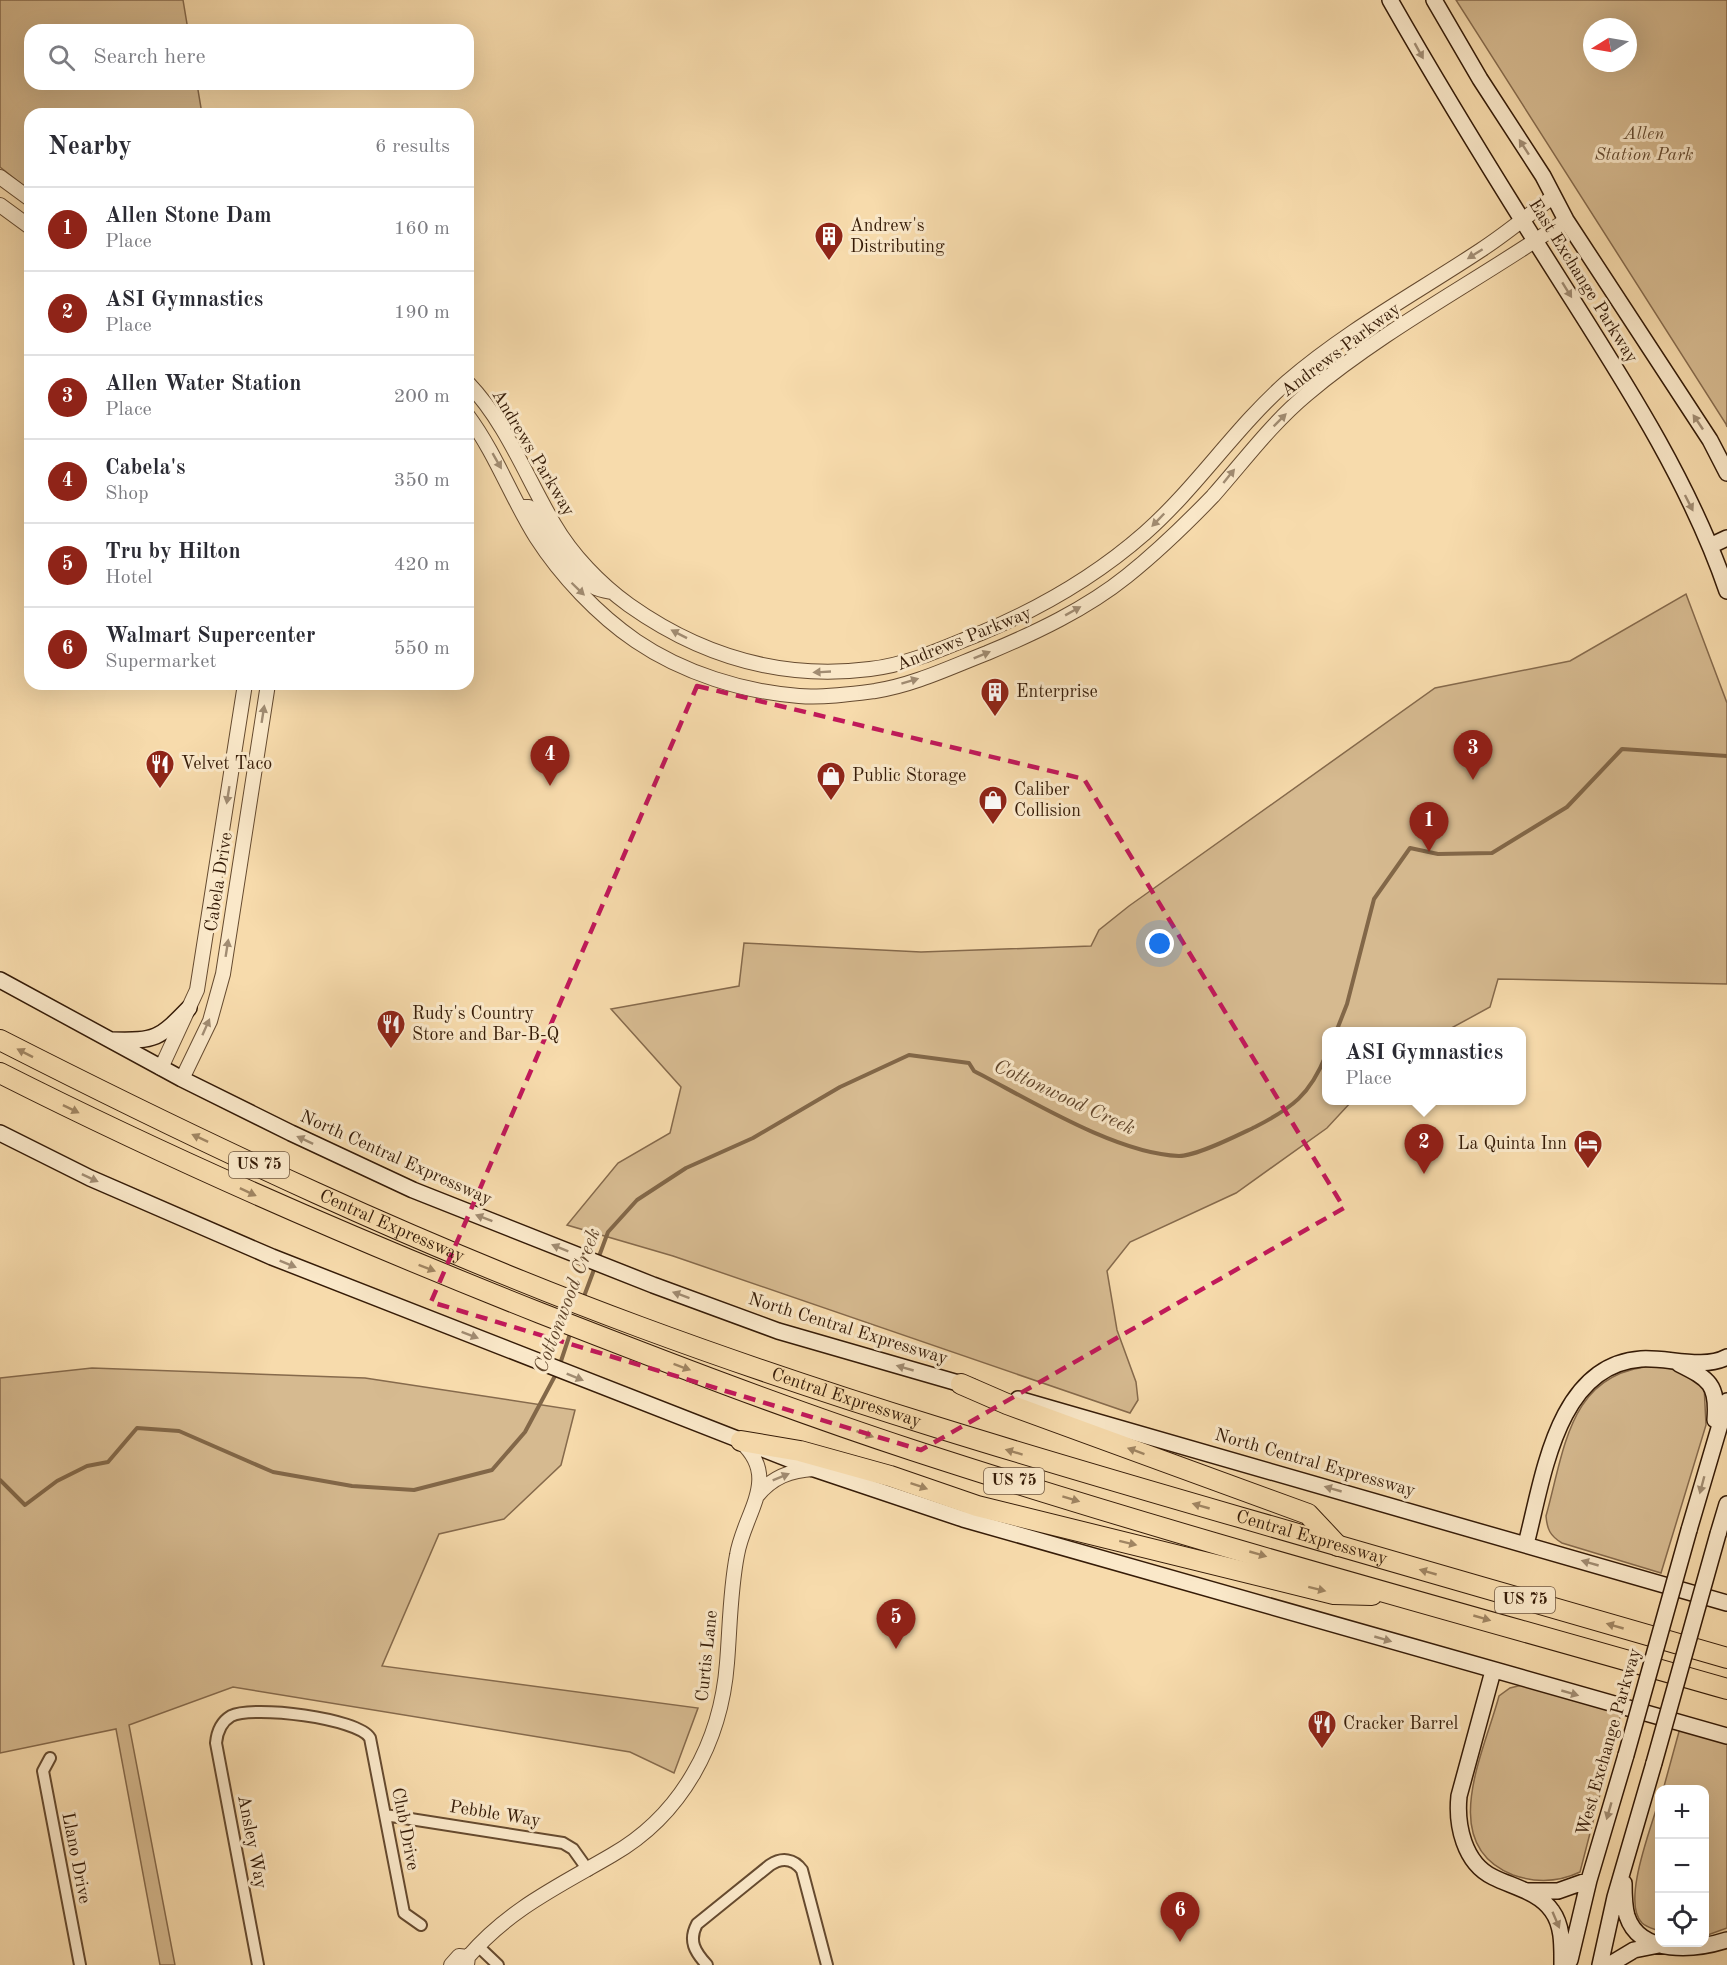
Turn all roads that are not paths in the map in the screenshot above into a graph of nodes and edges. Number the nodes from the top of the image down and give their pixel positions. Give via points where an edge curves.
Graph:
1 (1390, 0) edge
2 (1434, 0) edge
3 (0, 177) edge
4 (24, 195) edge
5 (1553, 197) junction
6 (0, 205) edge
7 (1522, 220) junction
8 (1566, 220) junction
9 (24, 223) edge
10 (1535, 241) junction
11 (1307, 366) junction
12 (1320, 384) junction
13 (474, 390) edge
14 (474, 425) edge
15 (1727, 473) edge
16 (1199, 478) junction
17 (1215, 493) junction
18 (521, 507) junction
19 (1727, 538) edge
20 (1710, 546) junction
21 (1727, 591) edge
22 (614, 592) junction
23 (1013, 620) junction
24 (1021, 639) junction
25 (732, 659) junction
26 (726, 683) junction
27 (244, 690) edge
28 (267, 690) edge
29 (0, 980) edge
30 (189, 1008) junction
31 (0, 1040) edge
32 (108, 1040) junction
33 (161, 1068) junction
34 (0, 1073) edge
35 (182, 1079) junction
36 (4, 1139) edge
37 (1727, 1357) edge
38 (1671, 1360) junction
39 (961, 1384) junction
40 (1727, 1401) edge
41 (1714, 1440) junction
42 (741, 1441) junction
43 (814, 1469) junction
44 (756, 1497) junction
45 (1727, 1504) edge
46 (1526, 1544) junction
47 (1338, 1546) junction
48 (1406, 1597) junction
49 (1727, 1603) edge
50 (1727, 1658) edge
51 (1493, 1671) junction
52 (1727, 1689) edge
53 (220, 1726) joint
54 (1727, 1736) edge
55 (50, 1758) dead end
56 (385, 1815) junction
57 (1624, 1868) junction
58 (588, 1870) junction
59 (1589, 1880) junction
60 (1523, 1890) junction
61 (420, 1925) dead end
62 (1727, 1940) edge
63 (1655, 1942) edge
64 (1709, 1944) edge
65 (1655, 1946) edge
66 (471, 1956) edge
67 (80, 1965) edge
68 (258, 1965) edge
69 (452, 1965) edge
70 (498, 1965) edge
71 (707, 1965) edge
72 (827, 1965) edge
73 (1562, 1965) edge
74 (1569, 1965) edge
75 (1600, 1965) edge
76 (1609, 1965) edge

1 -> 7 main road, East Exchange Parkway via 1450,106
5 -> 2 main road, East Exchange Parkway
3 - 4 street
5 - 7 street, Andrews Parkway
5 - 8 main road, East Exchange Parkway
6 - 9 street
7 - 10 main road, East Exchange Parkway
7 -> 11 street, Andrews Parkway via 1362,325
8 - 10 street, Andrews Parkway
15 -> 8 main road, East Exchange Parkway via 1710,440
10 - 12 street, Andrews Parkway via 1384,337
10 -> 20 main road, East Exchange Parkway via 1644,419
11 - 12 street
11 - 16 street, Andrews Parkway via 1245,422
17 -> 12 street, Andrews Parkway via 1264,436
13 - 22 street, Andrews Parkway via 496,418 554,524 570,547
14 -> 18 street, Andrews Parkway
16 - 17 street
16 -> 23 street, Andrews Parkway via 1116,558 1085,581
24 -> 17 street, Andrews Parkway via 1125,578
18 - 22 street via 536,513 559,550 592,587
18 -> 26 street, Andrews Parkway via 536,537 568,580 614,624 670,661
19 - 20 main road
20 - 21 main road, East Exchange Parkway
25 -> 22 street, Andrews Parkway via 678,634
23 - 24 street
23 -> 25 street, Andrews Parkway via 938,651 871,669 803,672
26 -> 24 street, Andrews Parkway via 801,697 878,690 942,671
25 - 26 street
27 -> 30 street, Cabela Drive via 210,921 197,990
35 -> 28 street, Cabela Drive via 210,1021 223,974
29 - 32 main road, North Central Expressway
30 - 32 main road via 161,1036 141,1041
30 - 33 street, Cabela Drive
47 -> 31 highway, Central Expressway / US 75 via 1001,1448 636,1326 522,1281 215,1145
32 - 33 main road, North Central Expressway
33 - 35 main road, North Central Expressway
34 -> 48 highway, Central Expressway / US 75 via 275,1204 627,1347 913,1450
39 -> 35 main road, North Central Expressway via 778,1331 654,1285 392,1180
36 -> 42 main road via 272,1257
37 - 38 main road via 1706,1362
38 - 41 main road via 1701,1374 1714,1390
38 - 46 main road via 1640,1359 1619,1364 1586,1384 1576,1396 1560,1421
46 -> 39 main road, North Central Expressway
47 -> 39 highway via 1308,1514
40 - 41 main road
41 -> 59 main road, West Exchange Parkway, bridge
42 - 43 main road
42 - 44 street, Curtis Lane via 757,1459 760,1472
42 -> 48 highway via 800,1451 977,1506 1334,1594
44 -> 43 street via 767,1484 782,1476
43 -> 51 main road via 963,1519
44 - 58 street, Curtis Lane via 731,1586 723,1700 703,1757 677,1801 663,1815 627,1846
45 - 57 main road, bridge
49 -> 46 main road, North Central Expressway
50 -> 47 highway, Central Expressway / US 75
48 -> 52 highway, Central Expressway / US 75
51 -> 54 main road
51 - 60 main road via 1457,1815 1464,1843 1477,1864 1489,1876
53 - 56 street, Club Drive via 238,1714 260,1712 299,1715 367,1732
53 - 68 street, Ansley Way via 216,1743
55 - 67 street, Llano Drive via 43,1771
56 - 58 street, Pebble Way via 563,1843 573,1849
56 - 61 street, Club Drive via 404,1914
57 - 63 main road via 1627,1915 1634,1929
57 - 75 main road
58 - 66 street, Curtis Lane via 508,1916
59 - 60 main road via 1558,1891
59 - 74 main road, West Exchange Parkway
60 -> 73 main road via 1547,1904 1555,1916
62 - 64 main road
65 - 76 main road via 1634,1950
66 - 69 street, Curtis Lane via 459,1956
66 - 70 street
71 - 72 street via 694,1948 693,1932 703,1918 770,1865 787,1860 798,1865 806,1879

